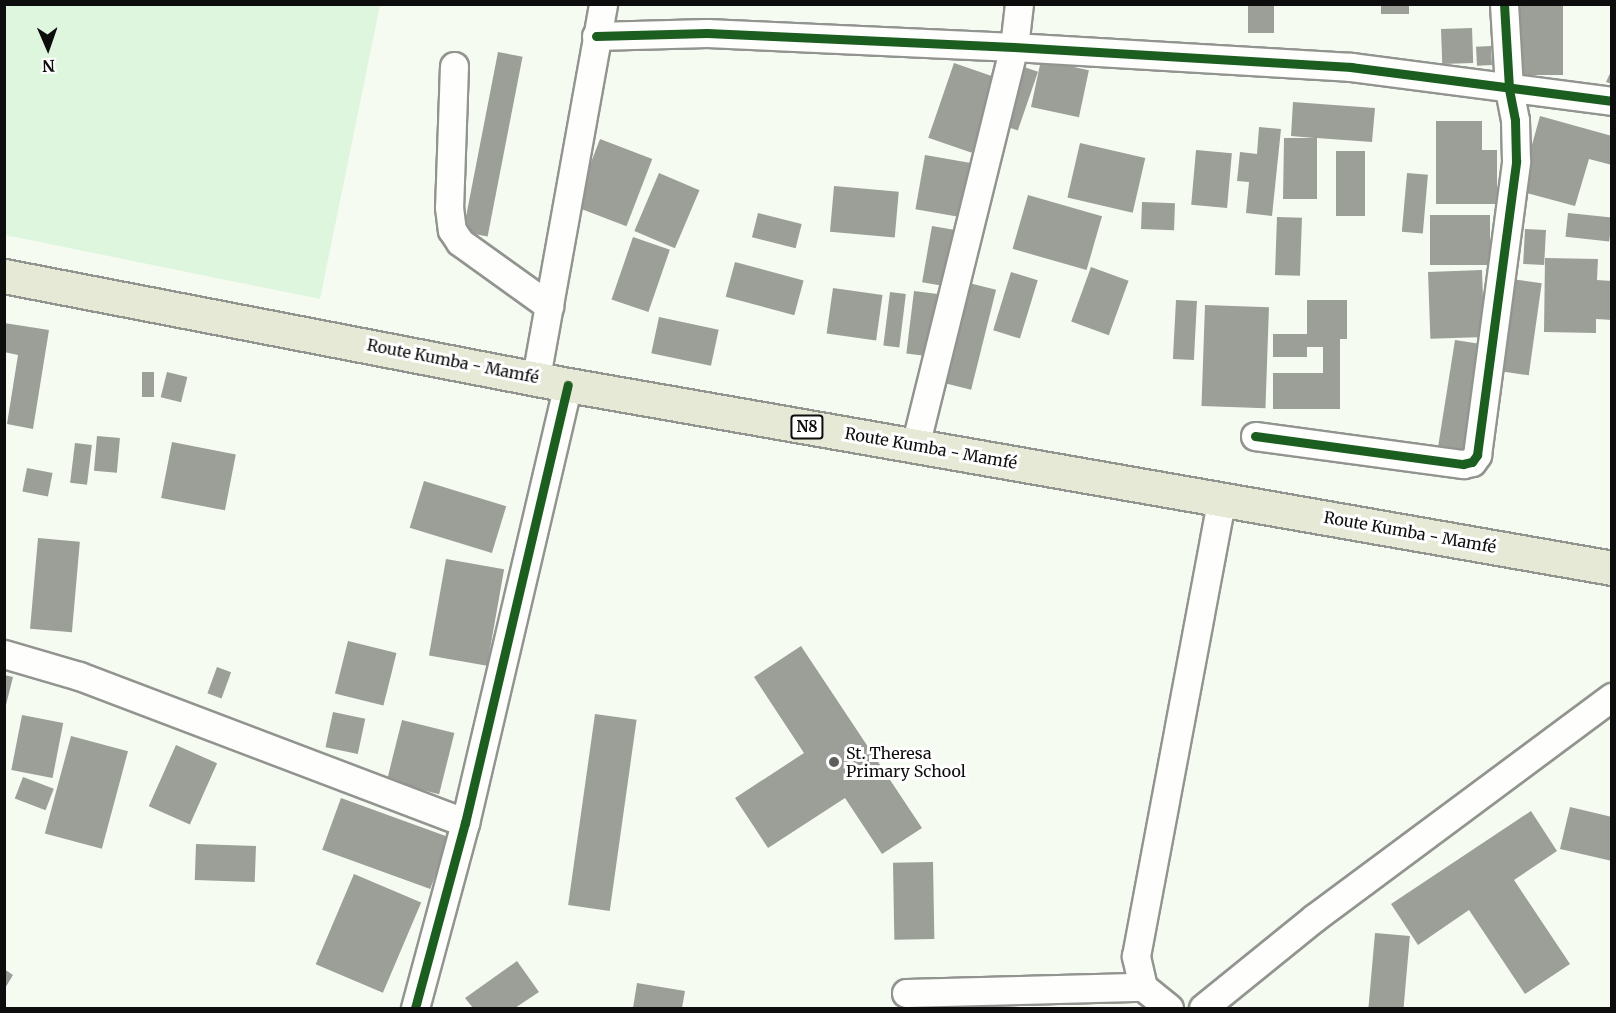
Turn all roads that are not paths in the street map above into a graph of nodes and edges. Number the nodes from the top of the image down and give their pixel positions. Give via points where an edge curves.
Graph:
1 (603, 4) edge
2 (1019, 4) edge
3 (1504, 4) edge
4 (597, 36) junction
5 (1014, 47) junction
6 (454, 66) dead end
7 (1509, 88) junction
8 (1611, 102) edge
9 (4, 276) edge
10 (549, 306) junction
11 (536, 377) junction
12 (568, 385) junction
13 (1255, 436) dead end
14 (915, 446) junction
15 (1222, 498) junction
16 (1611, 568) edge
17 (4, 654) edge
18 (1611, 697) edge
19 (465, 823) junction
20 (1143, 987) junction
21 (906, 993) dead end
22 (415, 1008) edge
23 (1169, 1008) edge
24 (1203, 1008) edge

1 - 4 street
2 - 5 street
3 - 7 street
4 - 5 street via 707,33
4 - 10 street
5 - 7 street via 1351,67
5 - 14 street
6 - 10 street via 449,207 452,230 460,242
7 - 8 street
7 - 13 street via 1516,161 1479,443 1472,462 1463,465
9 - 11 highway, Route Kumba - Mamfé / N8
10 - 11 street
11 - 12 highway, Route Kumba - Mamfé / N8
12 - 14 highway, Route Kumba - Mamfé / N8
12 - 19 street
14 - 15 highway, Route Kumba - Mamfé / N8
15 - 16 highway, Route Kumba - Mamfé / N8
15 - 20 street via 1136,956
17 - 19 street via 79,676
18 - 24 street via 1314,918
19 - 22 street
20 - 21 street
20 - 23 street

